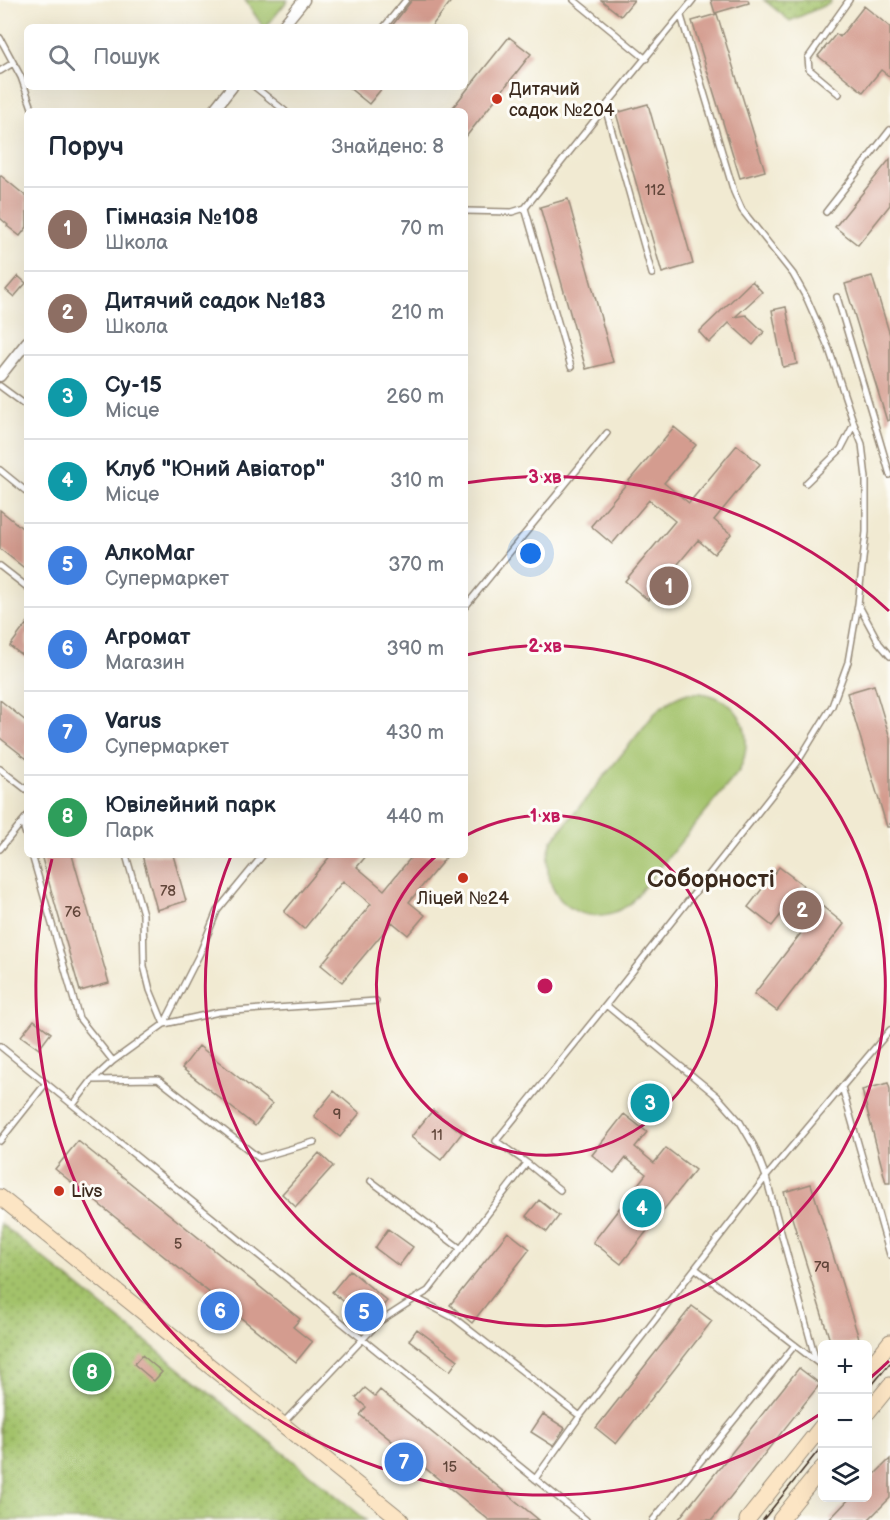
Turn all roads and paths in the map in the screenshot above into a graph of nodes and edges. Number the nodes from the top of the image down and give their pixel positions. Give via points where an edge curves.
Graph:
1 (304, 0) edge
2 (406, 0) edge
3 (574, 0) edge
4 (693, 0) edge
5 (849, 0) edge
6 (681, 16) junction
7 (284, 24) edge
8 (386, 24) edge
9 (0, 38) edge
10 (646, 59) junction
11 (13, 63) junction
12 (0, 71) edge
13 (24, 86) edge
14 (26, 90) edge
15 (230, 90) edge
16 (259, 90) edge
17 (838, 94) dead end
18 (605, 107) junction
19 (32, 108) edge
20 (215, 108) edge
21 (281, 108) edge
22 (890, 130) edge
23 (525, 208) junction
24 (468, 212) edge
25 (826, 212) dead end
26 (652, 274) dead end
27 (837, 297) dead end
28 (24, 346) edge
29 (571, 367) dead end
30 (0, 376) edge
31 (0, 386) edge
32 (24, 404) edge
33 (854, 423) junction
34 (607, 433) dead end
35 (0, 470) edge
36 (890, 475) edge
37 (806, 483) dead end
38 (24, 490) edge
39 (0, 566) edge
40 (24, 585) edge
41 (468, 603) edge
42 (858, 604) junction
43 (890, 656) edge
44 (0, 769) edge
45 (24, 788) edge
46 (24, 820) edge
47 (22, 822) junction
48 (24, 828) edge
49 (0, 849) edge
50 (33, 858) edge
51 (127, 858) edge
52 (261, 858) edge
53 (376, 1002) dead end
54 (606, 1005) junction
55 (164, 1024) junction
56 (890, 1030) edge
57 (0, 1046) edge
58 (113, 1061) junction
59 (92, 1080) junction
60 (46, 1083) junction
61 (842, 1087) junction
62 (73, 1105) junction
63 (0, 1141) edge
64 (314, 1142) dead end
65 (527, 1163) junction
66 (766, 1178) junction
67 (371, 1181) dead end
68 (560, 1190) dead end
69 (0, 1197) edge
70 (461, 1250) junction
71 (890, 1255) edge
72 (696, 1269) junction
73 (416, 1298) junction
74 (363, 1340) junction
75 (890, 1342) edge
76 (795, 1345) junction
77 (816, 1361) joint
78 (872, 1364) edge
79 (890, 1385) edge
80 (872, 1406) edge
81 (580, 1416) junction
82 (282, 1425) junction
83 (818, 1431) edge
84 (818, 1473) edge
85 (535, 1479) junction
86 (401, 1520) edge
87 (586, 1520) edge
88 (653, 1520) edge
89 (747, 1520) edge
90 (780, 1520) edge

1 - 7 street
2 - 8 lane
3 - 10 lane
4 - 6 lane
5 - 17 lane via 808,58 809,69
6 - 10 lane
6 - 33 lane via 734,192 742,210 793,274 807,299
9 - 11 lane
10 - 18 lane
11 - 12 lane
11 - 13 lane
14 - 19 lane
15 - 20 street
16 - 21 lane
18 - 23 lane
18 - 26 lane
22 - 25 lane
23 - 24 lane via 512,212
23 - 29 lane
27 - 36 lane
28 - 30 street
31 - 32 lane
33 - 37 lane via 841,449
33 - 42 lane via 862,444 866,478 866,532
34 - 41 lane
35 - 38 lane
39 - 40 lane
42 - 43 lane
42 - 54 lane via 848,662 832,705 797,763
44 - 45 lane
46 - 47 lane
47 - 48 lane
47 - 49 lane
50 - 58 lane via 79,1018
51 - 55 lane via 143,914 144,966
52 - 55 lane via 217,911
53 - 55 lane via 219,1012
54 - 65 lane via 496,1141
54 - 66 lane via 717,1096 740,1122
55 - 58 lane
56 - 61 lane
57 - 60 lane
58 - 59 lane
59 - 62 lane
59 - 64 lane via 158,1080 260,1158
60 - 62 lane
60 - 63 lane
61 - 66 lane
61 - 71 lane
62 - 74 lane
65 - 68 lane
65 - 70 lane
66 - 72 lane
66 - 77 lane
67 - 70 lane
69 - 82 main road
70 - 73 lane via 428,1291
72 - 76 lane
72 - 81 lane
73 - 74 lane via 379,1322
73 - 81 lane via 454,1318
74 - 82 lane
74 - 85 lane
75 - 78 main road
76 - 77 lane
76 - 88 lane
79 - 80 main road
81 - 85 lane
82 - 86 main road
83 - 89 main road
84 - 90 main road
85 - 87 lane

